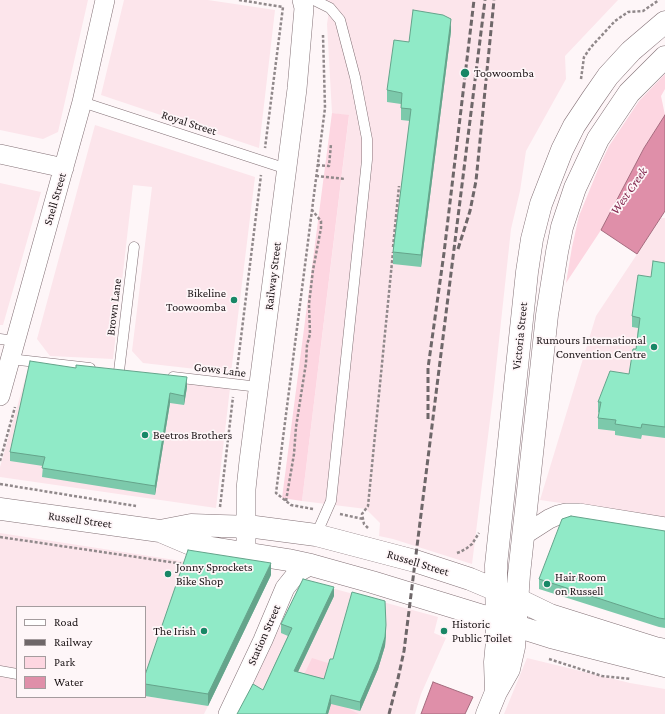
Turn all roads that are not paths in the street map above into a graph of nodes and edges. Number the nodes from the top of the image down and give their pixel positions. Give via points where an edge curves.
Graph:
1 (106, 0) edge
2 (302, 0) edge
3 (314, 0) edge
4 (665, 22) edge
5 (665, 57) edge
6 (82, 102) junction
7 (0, 154) edge
8 (64, 168) junction
9 (287, 169) junction
10 (134, 247) dead end
11 (9, 346) edge
12 (96, 368) edge
13 (119, 371) edge
14 (166, 376) edge
15 (259, 387) junction
16 (8, 400) edge
17 (0, 509) edge
18 (245, 527) junction
19 (665, 527) edge
20 (160, 531) junction
21 (316, 535) junction
22 (524, 535) junction
23 (246, 553) junction
24 (311, 565) junction
25 (496, 589) junction
26 (517, 599) junction
27 (506, 623) junction
28 (665, 650) edge
29 (665, 666) edge
30 (0, 671) edge
31 (16, 674) edge
32 (228, 714) edge
33 (487, 714) edge

1 - 6 street, Snell Street
2 - 9 street, Railway Street via 302,45
3 - 21 lane via 330,8 340,20 355,77 366,139 367,160 331,501
4 - 25 main road, Victoria Street via 631,51 608,76 592,99 562,150 541,204 526,278 499,525
5 - 22 main road, Victoria Street via 629,93 598,139 566,212 548,308
6 - 8 street, Snell Street
6 - 9 lane, Royal Street
7 - 8 street
8 - 11 street, Snell Street
9 - 15 street, Railway Street
10 - 13 lane, Brown Lane
11 - 12 lane
11 - 16 street, Snell Street
14 - 15 lane, Gows Lane
15 - 18 street, Railway Street via 246,489
17 - 20 main road, Russell Street
18 - 20 main road, Russell Street via 191,525
18 - 21 main road, Russell Street via 290,530
18 - 23 street, Railway Street
19 - 22 street via 566,513 549,519
20 - 23 main road, Russell Street via 192,545
21 - 25 main road, Russell Street via 409,560
22 - 26 main road, Victoria Street
23 - 24 main road, Russell Street
24 - 27 main road, Russell Street
24 - 32 street, Station Street via 297,573 285,588
25 - 26 main road, Russell Street
25 - 27 main road, Victoria Street
26 - 27 main road, Victoria Street
26 - 28 main road, Russell Street via 550,615
27 - 29 main road, Russell Street
27 - 33 main road, Victoria Street via 495,662 496,692
30 - 31 lane

